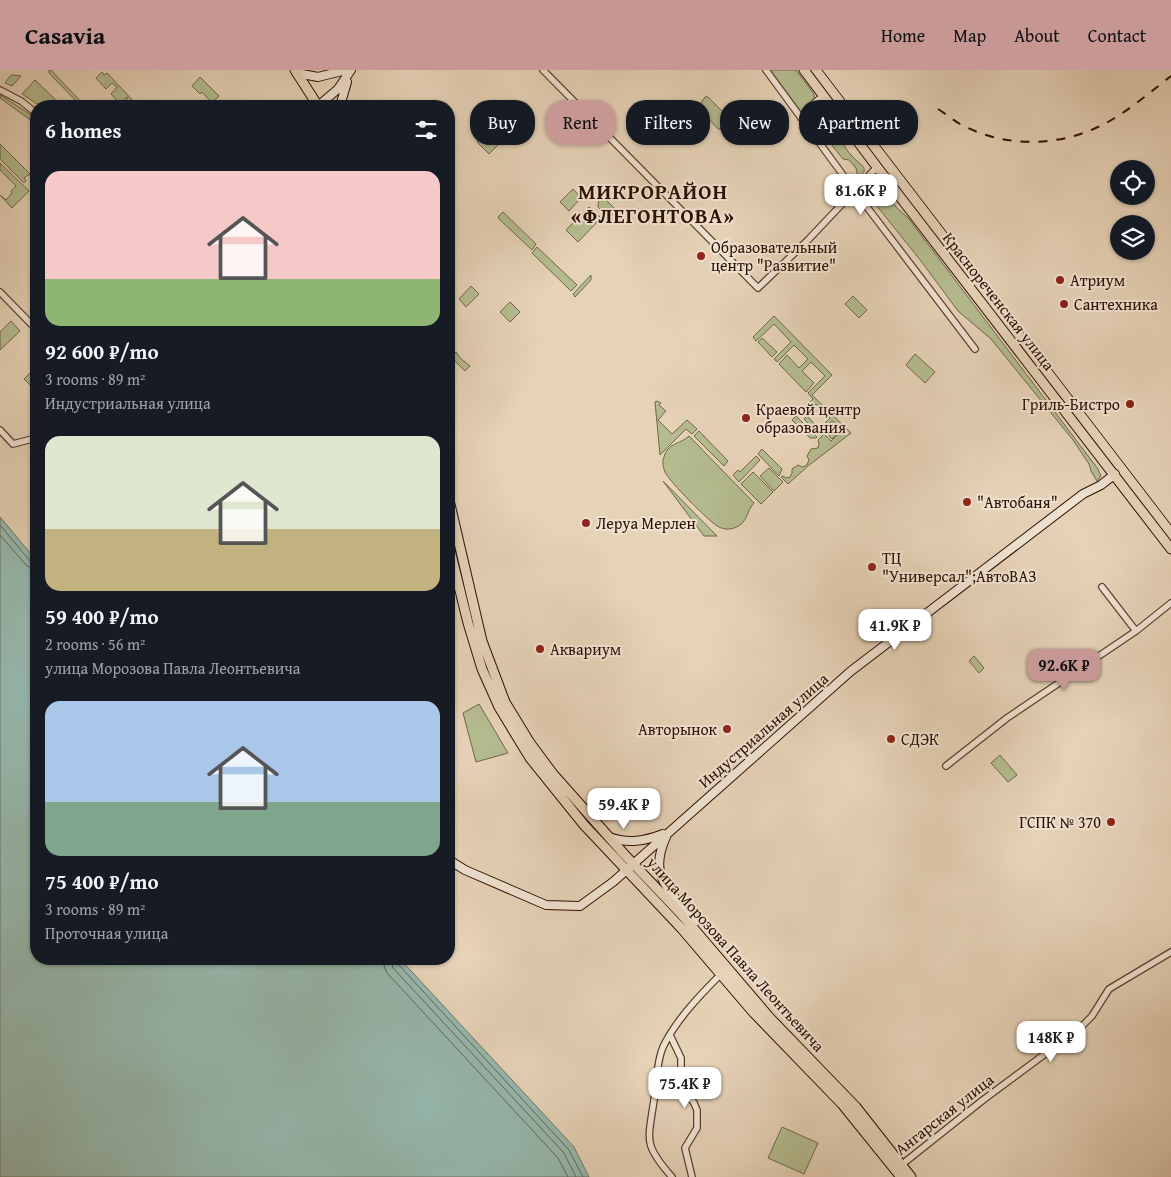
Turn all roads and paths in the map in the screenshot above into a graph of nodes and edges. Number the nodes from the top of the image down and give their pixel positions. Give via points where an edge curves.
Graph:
1 (346, 70) edge
2 (351, 70) edge
3 (543, 70) edge
4 (766, 70) edge
5 (804, 70) edge
6 (296, 72) edge
7 (0, 90) edge
8 (823, 96) junction
9 (314, 100) edge
10 (325, 100) edge
11 (341, 100) edge
12 (818, 100) edge
13 (30, 108) edge
14 (799, 115) edge
15 (821, 145) edge
16 (876, 167) junction
17 (854, 190) junction
18 (0, 292) edge
19 (30, 323) edge
20 (975, 349) dead end
21 (0, 430) edge
22 (30, 440) edge
23 (1115, 474) junction
24 (455, 526) edge
25 (1171, 549) edge
26 (455, 569) edge
27 (1102, 587) dead end
28 (1171, 603) edge
29 (1136, 631) junction
30 (946, 766) dead end
31 (595, 821) junction
32 (668, 833) junction
33 (455, 864) edge
34 (630, 867) junction
35 (702, 938) junction
36 (1171, 952) edge
37 (721, 974) junction
38 (670, 1035) junction
39 (900, 1170) edge
40 (672, 1177) edge
41 (692, 1177) edge
42 (911, 1177) edge

1 - 6 main road via 318,77
2 - 10 main road via 338,89
2 - 11 main road
3 - 17 street via 758,288
4 - 14 street
5 - 8 main road, Краснореченская улица
6 - 9 main road
7 - 13 street
8 - 12 street
8 - 16 main road, Краснореченская улица
15 - 17 street
16 - 17 street
16 - 23 main road, Краснореченская улица
17 - 20 street
18 - 19 street
21 - 22 street via 13,444
23 - 25 main road, Краснореченская улица
23 - 32 main road, Индустриальная улица via 1083,494 851,671
24 - 31 main road, улица Морозова Павла Леонтьевича via 482,641 505,702 553,774
26 - 34 main road, улица Морозова Павла Леонтьевича via 476,650 490,689 508,724 541,774 584,825
27 - 29 street
28 - 29 street
29 - 30 street via 1007,718
31 - 32 main road via 610,837 622,842
31 - 34 main road, улица Морозова Павла Леонтьевича via 618,847
32 - 34 main road, Индустриальная улица
32 - 35 main road via 659,858 660,875
33 - 34 main road, Индустриальная улица via 524,897 556,906 580,906
34 - 35 main road, улица Морозова Павла Леонтьевича
34 - 37 main road, улица Морозова Павла Леонтьевича
35 - 39 main road, улица Морозова Павла Леонтьевича via 770,1018 856,1107
36 - 39 street, Ангарская улица via 1109,989 1080,1028 983,1100
37 - 38 street
37 - 39 main road, улица Морозова Павла Леонтьевича
38 - 40 street via 657,1072 649,1143 653,1154
38 - 41 street via 682,1058 681,1082 697,1110 697,1128 685,1148
39 - 42 main road, улица Морозова Павла Леонтьевича

